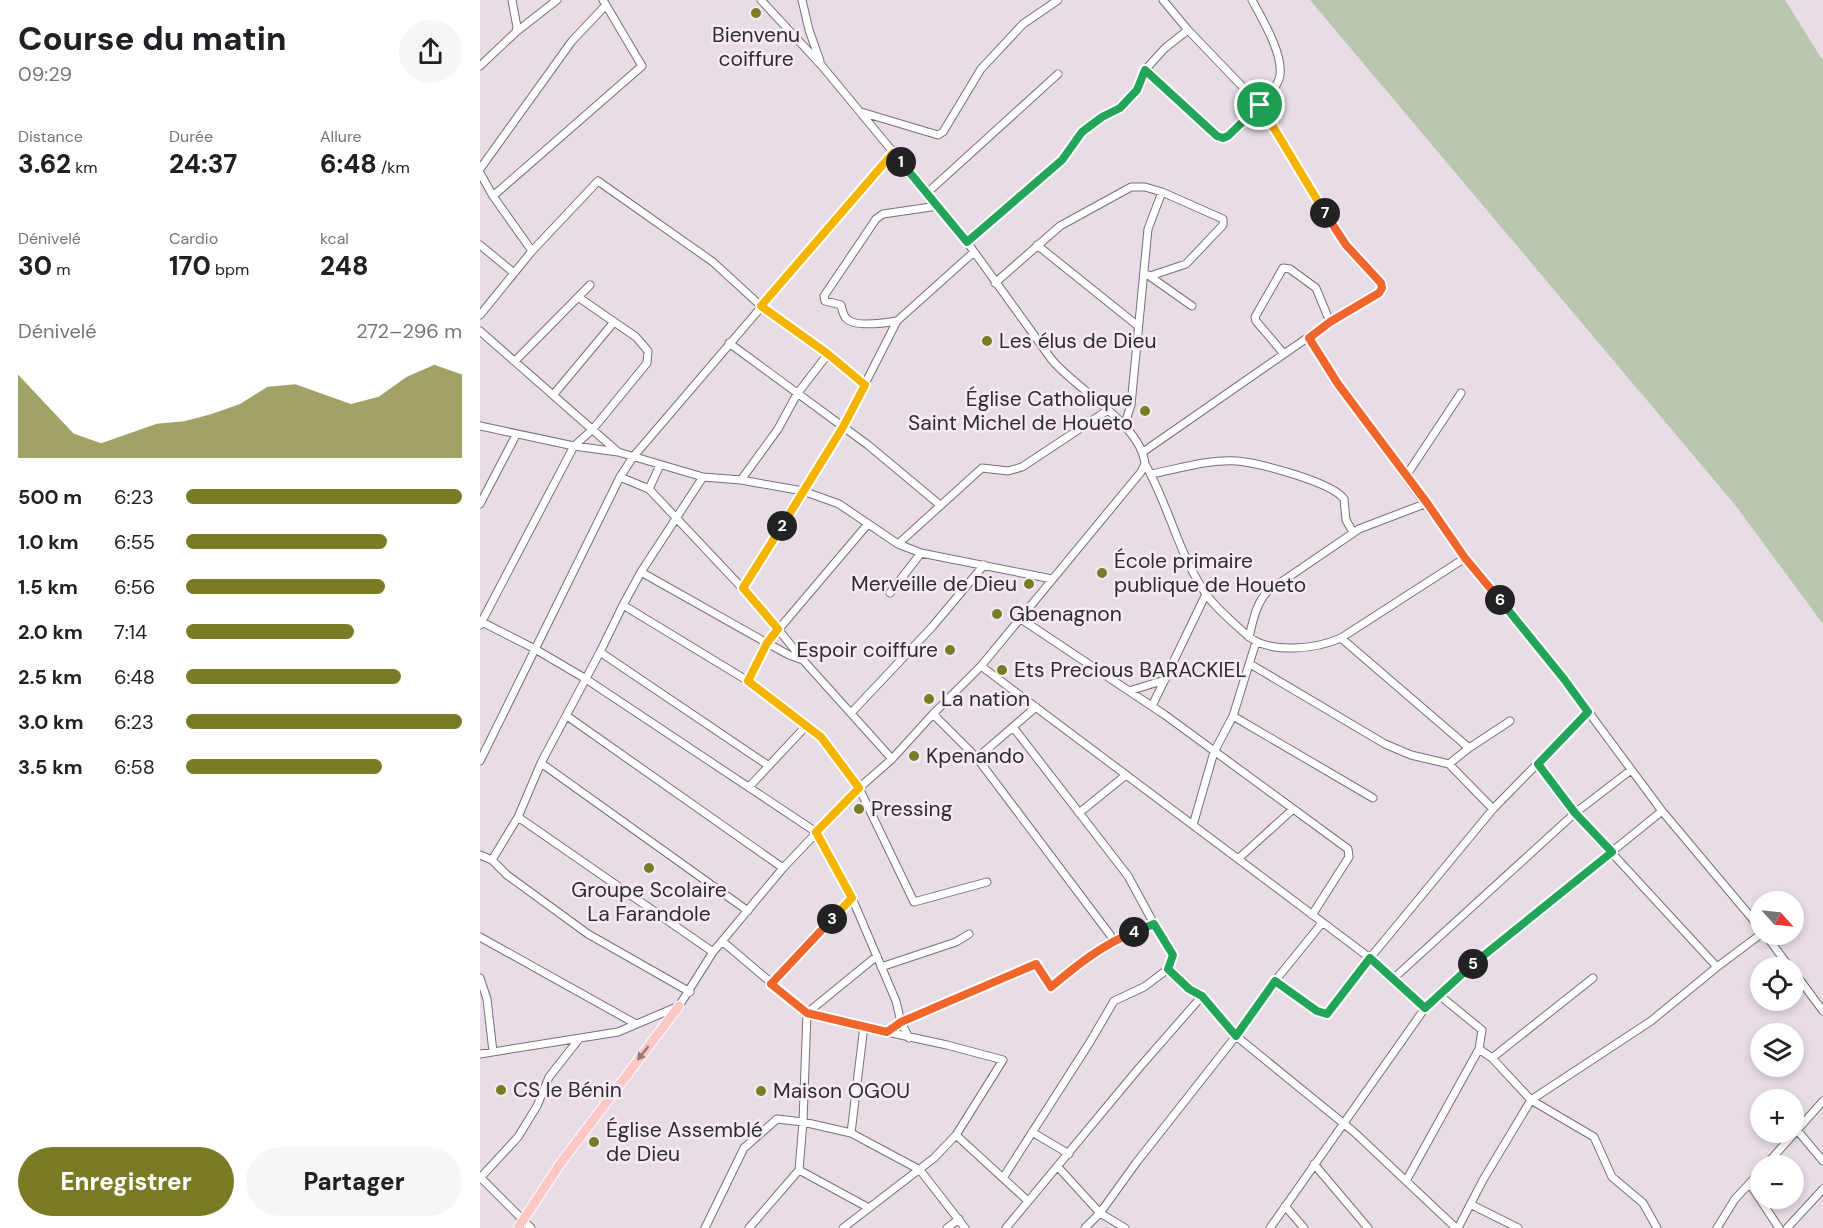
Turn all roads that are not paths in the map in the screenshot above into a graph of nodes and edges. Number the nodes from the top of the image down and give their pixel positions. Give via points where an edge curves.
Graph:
1 (512, 0) edge
2 (557, 0) edge
3 (761, 0) edge
4 (802, 0) edge
5 (1058, 0) edge
6 (1163, 0) edge
7 (1252, 0) edge
8 (605, 3) edge
9 (1188, 30) junction
10 (516, 32) junction
11 (480, 66) edge
12 (822, 66) junction
13 (1145, 70) junction
14 (1058, 74) dead end
15 (1260, 105) junction
16 (860, 112) junction
17 (893, 153) junction
18 (480, 171) edge
19 (1162, 192) junction
20 (927, 193) junction
21 (493, 196) junction
22 (938, 206) junction
23 (967, 242) junction
24 (480, 244) edge
25 (1037, 246) junction
26 (532, 251) junction
27 (974, 252) junction
28 (1142, 271) junction
29 (514, 273) junction
30 (1150, 276) junction
31 (995, 283) junction
32 (590, 285) dead end
33 (578, 297) junction
34 (761, 306) junction
35 (1192, 306) dead end
36 (480, 315) edge
37 (897, 321) junction
38 (614, 322) junction
39 (1330, 322) junction
40 (1138, 326) junction
41 (480, 331) edge
42 (1309, 338) junction
43 (729, 343) junction
44 (828, 354) junction
45 (1284, 354) junction
46 (515, 361) junction
47 (865, 385) junction
48 (1461, 393) dead end
49 (554, 394) junction
50 (797, 394) junction
51 (1108, 410) junction
52 (480, 426) edge
53 (1124, 426) junction
54 (843, 427) junction
55 (593, 429) junction
56 (516, 435) junction
57 (574, 446) junction
58 (618, 452) junction
59 (1143, 452) junction
60 (633, 457) junction
61 (1145, 464) junction
62 (660, 465) junction
63 (1151, 474) junction
64 (1406, 476) junction
65 (621, 477) junction
66 (703, 477) junction
67 (741, 480) junction
68 (649, 489) junction
69 (803, 491) junction
70 (1427, 503) junction
71 (480, 504) edge
72 (940, 505) junction
73 (677, 519) junction
74 (867, 525) junction
75 (1353, 532) junction
76 (898, 544) junction
77 (921, 552) junction
78 (1465, 558) junction
79 (984, 565) junction
80 (641, 572) junction
81 (1053, 579) junction
82 (743, 588) junction
83 (890, 593) dead end
84 (1206, 594) junction
85 (623, 605) junction
86 (1021, 619) junction
87 (481, 622) edge
88 (778, 629) junction
89 (1249, 637) junction
90 (1341, 638) junction
91 (1256, 642) junction
92 (767, 643) junction
93 (535, 649) junction
94 (600, 652) junction
95 (803, 660) junction
96 (1250, 664) junction
97 (981, 666) junction
98 (586, 679) junction
99 (1165, 680) junction
100 (748, 681) junction
101 (1129, 691) junction
102 (1152, 706) junction
103 (1036, 707) junction
104 (1588, 712) junction
105 (851, 713) junction
106 (933, 714) junction
107 (567, 716) junction
108 (1233, 716) junction
109 (1510, 721) dead end
110 (807, 725) junction
111 (1013, 727) junction
112 (1469, 748) junction
113 (1214, 752) junction
114 (977, 758) junction
115 (892, 759) junction
116 (480, 760) edge
117 (541, 763) junction
118 (1449, 764) junction
119 (1538, 764) junction
120 (769, 766) junction
121 (1631, 770) junction
122 (1126, 775) junction
123 (749, 787) junction
124 (859, 788) junction
125 (1372, 798) dead end
126 (1493, 809) junction
127 (1292, 810) junction
128 (1662, 811) junction
129 (1079, 813) junction
130 (1575, 813) junction
131 (518, 817) junction
132 (1193, 825) junction
133 (816, 832) junction
134 (1612, 852) junction
135 (480, 855) edge
136 (1238, 859) junction
137 (492, 860) junction
138 (783, 868) junction
139 (987, 882) dead end
140 (852, 898) junction
141 (748, 911) junction
142 (1311, 915) junction
143 (1750, 917) edge
144 (1322, 923) junction
145 (1154, 924) junction
146 (969, 934) dead end
147 (480, 937) edge
148 (1114, 940) junction
149 (722, 941) junction
150 (1750, 941) edge
151 (1772, 945) edge
152 (713, 952) junction
153 (877, 956) junction
154 (1781, 957) edge
155 (1370, 958) junction
156 (881, 967) junction
157 (1717, 967) junction
158 (1168, 969) junction
159 (480, 978) edge
160 (1394, 978) junction
161 (1593, 978) dead end
162 (1275, 981) junction
163 (771, 984) junction
164 (1804, 985) edge
165 (690, 992) junction
166 (1439, 994) junction
167 (1202, 996) junction
168 (679, 1006) junction
169 (1425, 1008) junction
170 (1823, 1011) edge
171 (807, 1013) junction
172 (901, 1022) junction
173 (636, 1024) junction
174 (864, 1026) junction
175 (887, 1032) junction
176 (1236, 1036) junction
177 (909, 1038) junction
178 (579, 1039) junction
179 (1479, 1049) junction
180 (493, 1052) junction
181 (480, 1054) edge
182 (1492, 1058) junction
183 (1531, 1100) junction
184 (1823, 1101) edge
185 (803, 1122) junction
186 (1804, 1122) edge
187 (1343, 1123) junction
188 (1032, 1132) junction
189 (851, 1133) junction
190 (956, 1135) junction
191 (1804, 1138) edge
192 (1785, 1143) edge
193 (1069, 1154) junction
194 (1775, 1155) edge
195 (1823, 1161) edge
196 (1314, 1164) junction
197 (1058, 1167) junction
198 (799, 1170) junction
199 (920, 1170) junction
200 (480, 1177) edge
201 (1003, 1178) junction
202 (1406, 1181) junction
203 (1750, 1184) edge
204 (1823, 1189) edge
205 (1029, 1201) junction
206 (1472, 1205) junction
207 (1285, 1206) junction
208 (869, 1208) junction
209 (1766, 1209) edge
210 (1100, 1213) junction
211 (958, 1219) junction
212 (521, 1224) edge
213 (709, 1226) edge
214 (531, 1228) edge
215 (749, 1228) edge
216 (843, 1228) edge
217 (946, 1228) edge
218 (965, 1228) edge
219 (1006, 1228) edge
220 (1085, 1228) edge
221 (1125, 1228) edge
222 (1270, 1228) edge
223 (1304, 1228) edge
224 (1368, 1228) edge
225 (1457, 1228) edge
226 (1518, 1228) edge
227 (1657, 1228) edge
228 (1717, 1228) edge
229 (1779, 1228) edge
230 (1787, 1228) edge

1 - 10 street
2 - 10 street
3 - 12 street
4 - 12 street
5 - 16 street via 1023,24 981,69 938,135
6 - 9 street
7 - 15 street via 1278,56 1280,69 1278,82
8 - 18 street via 572,41
8 - 21 street via 642,66
9 - 13 street
9 - 15 street
10 - 11 street
12 - 16 street
13 - 15 street via 1223,138
13 - 23 street via 1137,90 1120,108 1082,132 1062,160
14 - 20 street
15 - 39 street via 1333,226 1381,283 1379,293
16 - 17 street
17 - 20 street
17 - 34 street
18 - 21 street
19 - 25 street via 1131,187 1060,226
19 - 28 street via 1148,229
19 - 30 street via 1222,219 1223,225 1186,264
20 - 22 street
21 - 26 street
22 - 23 street
22 - 37 street via 883,214 876,219 824,296 825,301 841,305 844,317 853,322
23 - 27 street
24 - 29 street
25 - 31 street
25 - 40 street
26 - 29 street
26 - 34 street via 598,181 713,262
27 - 31 street
27 - 37 street
28 - 30 street
28 - 40 street
29 - 36 street
30 - 35 street
31 - 51 street via 1063,373
32 - 33 street
33 - 38 street
33 - 46 street
34 - 43 street
34 - 44 street
37 - 47 street
38 - 49 street
38 - 55 street via 648,351 647,363
39 - 42 street
39 - 45 street via 1316,288 1283,268 1255,317
40 - 53 street via 1131,405
41 - 46 street
42 - 45 street
42 - 64 street
43 - 50 street
43 - 60 street
44 - 47 street
44 - 50 street
45 - 59 street
46 - 49 street
47 - 54 street
48 - 64 street
49 - 55 street
50 - 54 street
50 - 67 street via 778,429
51 - 53 street
51 - 72 street via 1022,466 1008,471 982,468
52 - 56 street
53 - 59 street
54 - 69 street
54 - 72 street
55 - 57 street
55 - 58 street
56 - 57 street
56 - 71 street
57 - 58 street
57 - 87 street
58 - 60 street
59 - 61 street
60 - 62 street
60 - 65 street
61 - 63 street
61 - 81 street
62 - 66 street
62 - 68 street
63 - 75 street via 1218,462 1262,466 1334,490 1344,500 1346,520
63 - 84 street
64 - 70 street
65 - 68 street
65 - 93 street
66 - 67 street
66 - 73 street
67 - 69 street
68 - 73 street
69 - 74 street via 839,504
69 - 82 street
70 - 75 street
70 - 78 street
72 - 76 street
73 - 80 street
73 - 82 street
74 - 76 street
74 - 88 street
75 - 89 street via 1262,597
76 - 77 street
77 - 79 street
77 - 83 street
78 - 90 street
78 - 104 street
79 - 81 street
79 - 105 street
80 - 85 street
80 - 92 street
81 - 86 street
82 - 88 street
84 - 89 street
84 - 99 street
85 - 94 street
85 - 100 street
86 - 97 street
86 - 101 street
87 - 93 street
88 - 92 street
88 - 95 street
89 - 91 street
90 - 91 street via 1310,647
90 - 112 street
91 - 96 street
92 - 95 street
92 - 100 street
93 - 98 street
93 - 116 street
94 - 98 street
94 - 120 street
95 - 105 street
96 - 108 street
96 - 118 street via 1385,744
97 - 103 street
97 - 106 street
98 - 107 street
98 - 123 street
99 - 101 street
99 - 102 street
100 - 110 street
101 - 102 street
102 - 113 street
103 - 111 street
103 - 122 street
104 - 119 street
104 - 121 street
105 - 115 street
106 - 114 street
106 - 115 street
107 - 117 street
107 - 138 street
108 - 113 street
108 - 125 street
109 - 112 street
110 - 120 street
110 - 124 street via 821,737
111 - 114 street
111 - 129 street
112 - 118 street
113 - 127 street
113 - 132 street
114 - 148 street
115 - 124 street
117 - 131 street
117 - 141 street
118 - 126 street
119 - 126 street
119 - 130 street
120 - 123 street
121 - 128 street
121 - 130 street
122 - 129 street
122 - 132 street
123 - 133 street
124 - 133 street
124 - 139 street via 914,902
126 - 155 street
127 - 136 street
127 - 142 street via 1349,852 1349,858
128 - 134 street
128 - 143 street
129 - 145 street via 1128,876
130 - 134 street
130 - 160 street
131 - 137 street
131 - 152 street
132 - 136 street
133 - 138 street
133 - 140 street
134 - 157 street
134 - 166 street
135 - 137 street
136 - 142 street
137 - 165 street via 588,934
138 - 141 street
140 - 153 street
140 - 163 street
141 - 149 street
142 - 144 street
144 - 155 street
144 - 162 street
145 - 148 street
145 - 158 street via 1173,955
146 - 156 street
147 - 173 street
148 - 172 street via 1051,987 1036,964
149 - 152 street
149 - 163 street
150 - 157 street
151 - 154 street
152 - 165 street
153 - 156 street
153 - 171 street
155 - 160 street
155 - 162 street via 1327,1014
156 - 172 street
157 - 183 street via 1651,1021
158 - 167 street
158 - 188 street via 1144,987 1114,1001
159 - 180 street via 487,999
160 - 169 street
161 - 182 street
162 - 176 street
163 - 171 street
164 - 170 street
165 - 168 street
166 - 169 street
166 - 179 street via 1482,1030
167 - 176 street
167 - 193 street
168 - 173 street
168 -> 212 main road via 599,1109
169 - 187 street
171 - 174 street
171 - 185 street
172 - 175 street
172 - 177 street
173 - 178 street via 618,1032
174 - 175 street
174 - 189 street
175 - 177 street
176 - 187 street
176 - 210 street
177 - 190 street via 1003,1060
178 - 180 street
178 - 200 street via 549,1077 518,1137
179 - 182 street
179 - 202 street
180 - 181 street
182 - 183 street
183 - 206 street
183 - 227 street via 1594,1137 1611,1177 1643,1203
184 - 186 street
185 - 189 street
185 - 198 street
185 - 213 street via 777,1119 744,1148
187 - 196 street
187 - 202 street
188 - 193 street
188 - 201 street
189 - 199 street
190 - 199 street
190 - 201 street
191 - 195 street
192 - 194 street
193 - 197 street
196 - 207 street
196 - 224 street
197 - 205 street
197 - 210 street
198 - 208 street
198 - 215 street
199 - 208 street
199 - 211 street
200 - 212 street
201 - 205 street
202 - 225 street
203 - 228 street
204 - 230 street
205 - 219 street
206 - 225 street
206 - 226 street
207 - 222 street
207 - 223 street
208 - 216 street
209 - 229 street
210 - 220 street
210 - 221 street
211 - 217 street
211 - 218 street
212 - 214 street

